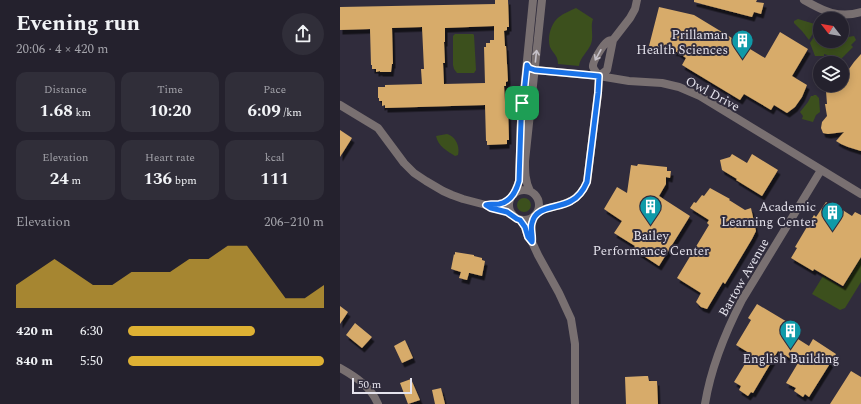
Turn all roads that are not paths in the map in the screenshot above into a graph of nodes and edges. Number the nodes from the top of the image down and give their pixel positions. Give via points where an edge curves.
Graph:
1 (533, 0) edge
2 (542, 0) edge
3 (637, 0) edge
4 (804, 0) edge
5 (861, 12) edge
6 (613, 40) junction
7 (527, 65) junction
8 (535, 70) junction
9 (599, 76) junction
10 (340, 105) edge
11 (821, 170) junction
12 (530, 191) junction
13 (861, 194) edge
14 (512, 197) junction
15 (539, 201) junction
16 (486, 205) junction
17 (557, 206) junction
18 (512, 214) junction
19 (536, 215) junction
20 (520, 220) junction
21 (532, 242) junction
22 (340, 368) edge
23 (378, 404) edge
24 (575, 404) edge
25 (705, 404) edge

1 - 7 street
8 -> 2 street
3 - 6 street via 630,18
4 - 5 street via 836,14
6 - 9 street via 607,70
6 -> 9 street via 608,41 597,55 593,67
7 - 8 street
7 - 14 street via 521,121 519,181
8 - 9 street, Owl Drive
8 - 12 street via 525,161 525,177
9 - 11 street, Owl Drive via 662,83 689,91
9 - 17 street via 587,182 574,200
10 - 16 street via 378,128 399,158 420,177 442,191
11 - 13 street, Owl Drive
11 - 25 street, Bartow Avenue via 732,320 712,372
12 - 14 street via 521,190
12 - 15 street
14 - 16 street via 500,204
14 - 18 street via 509,207
15 - 17 street
15 - 19 street via 540,208
16 - 18 street
17 - 19 street
18 - 20 street
19 - 20 street via 527,220
19 - 21 street via 531,226
20 - 21 street
21 - 24 street via 571,319 575,344
22 - 23 street via 367,387

